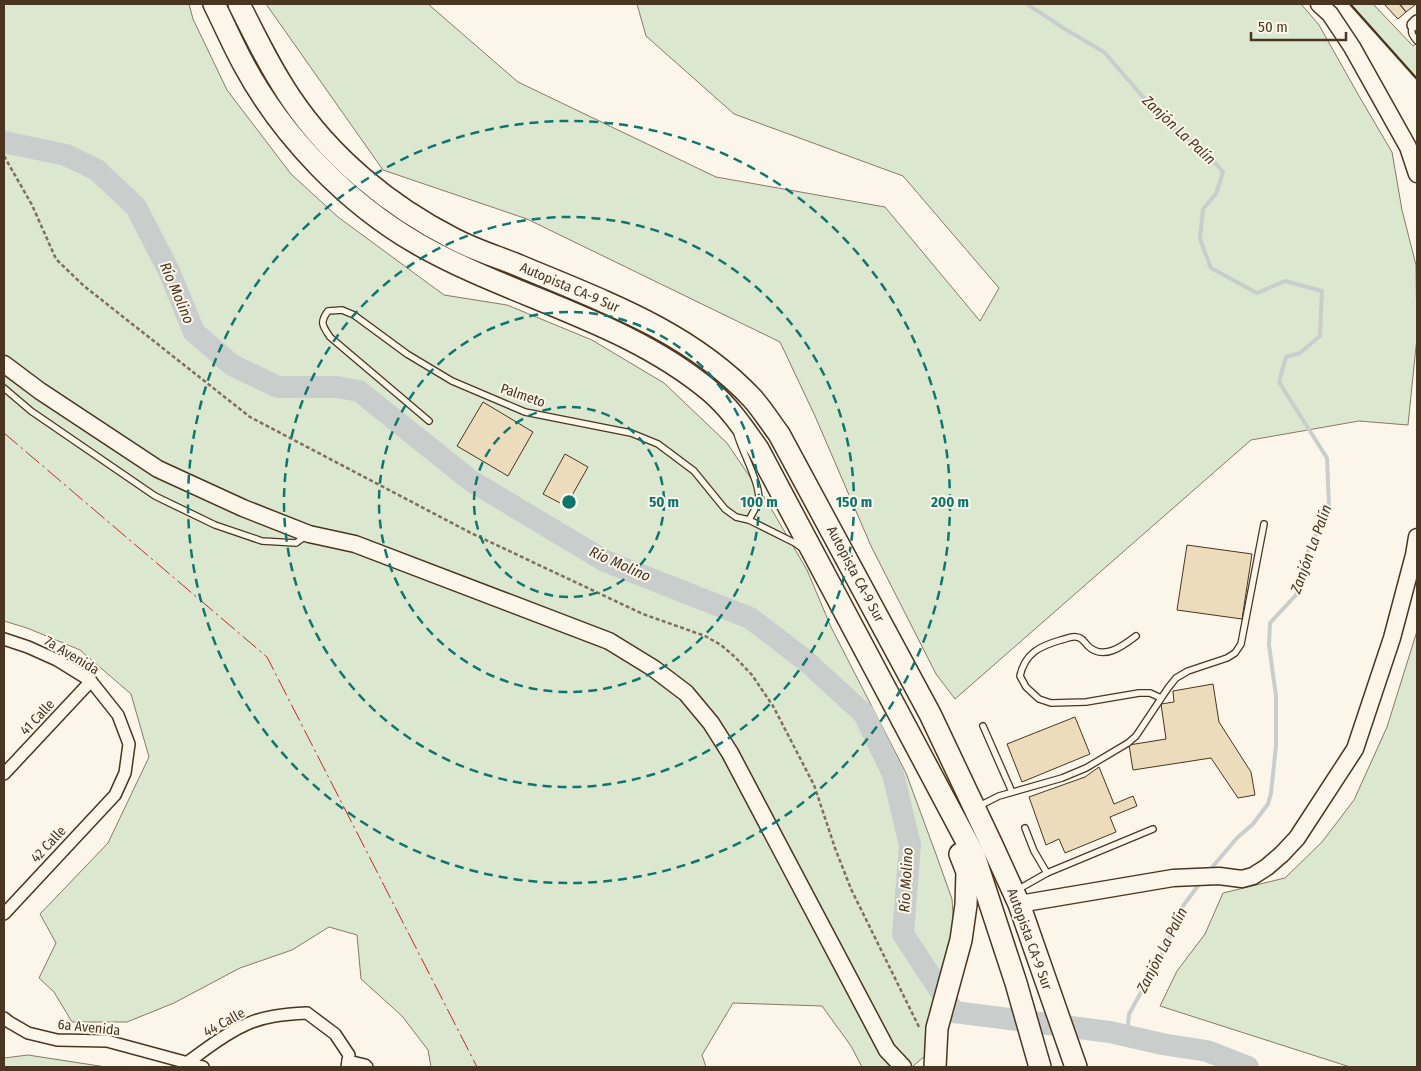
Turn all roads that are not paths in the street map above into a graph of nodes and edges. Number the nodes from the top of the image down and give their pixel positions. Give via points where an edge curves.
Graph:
1 (214, 4) edge
2 (239, 4) edge
3 (1319, 4) edge
4 (1415, 23) edge
5 (1417, 41) edge
6 (1417, 174) edge
7 (4, 364) edge
8 (4, 388) edge
9 (734, 414) junction
10 (429, 422) dead end
11 (749, 520) junction
12 (1264, 524) dead end
13 (309, 534) junction
14 (1417, 537) edge
15 (817, 560) junction
16 (1136, 636) dead end
17 (4, 639) edge
18 (91, 681) junction
19 (1161, 698) junction
20 (983, 726) dead end
21 (920, 752) junction
22 (4, 774) edge
23 (1012, 792) junction
24 (115, 794) joint
25 (975, 808) junction
26 (1025, 828) dead end
27 (1153, 829) dead end
28 (1047, 873) junction
29 (1016, 898) junction
30 (4, 914) edge
31 (4, 1018) edge
32 (939, 1053) edge
33 (348, 1061) edge
34 (188, 1062) junction
35 (203, 1067) edge
36 (368, 1067) edge
37 (903, 1067) edge
38 (1040, 1067) edge
39 (1076, 1067) edge

1 - 9 highway, Autopista CA-9 Sur via 244,66 272,110 326,173 359,202 387,224 442,257 607,328 666,358
2 - 25 highway, Autopista CA-9 Sur via 263,54 290,97 312,127 373,187 401,208 454,239 641,317 726,373 753,399 780,434 836,537 930,714
3 - 6 main road via 1330,14 1352,47 1408,146
4 - 5 lane via 1411,30
7 - 13 main road via 158,469 242,508
8 - 13 lane via 31,411 155,496 215,525 262,541 296,543
9 - 11 lane via 739,442 758,488 759,500
9 - 15 highway, Autopista CA-9 Sur via 758,450
10 - 11 lane, Palmeto via 330,337 322,325 328,311 342,310 354,315 407,354 452,381 525,412 632,433 658,444 694,472 725,509
11 - 15 lane via 795,543
12 - 19 lane via 1241,644 1227,658 1176,678
13 - 37 main road via 355,544 609,641 686,693 730,753 887,1050
14 - 29 main road via 1392,638 1355,749 1297,838 1267,868 1242,879 1219,876 1174,878
15 - 21 highway, Autopista CA-9 Sur
16 - 19 lane via 1122,647 1106,652 1095,652 1074,636 1046,644 1022,665 1020,676 1039,700 1051,703 1086,702 1139,693
17 - 18 street, 7a Avenida via 57,660
18 - 22 street, 41 Calle
18 - 24 street, 7a Avenida via 118,715 129,744 125,773
19 - 23 lane via 1128,743 1086,768
20 - 23 lane
21 - 32 highway via 926,777 967,872 966,905
21 - 38 highway, Autopista CA-9 Sur via 974,855
23 - 25 lane
24 - 30 street, 42 Calle
25 - 29 highway, Autopista CA-9 Sur
26 - 28 lane
27 - 28 lane
28 - 29 lane
29 - 39 highway, Autopista CA-9 Sur
31 - 34 street, 6a Avenida via 28,1033 57,1040 106,1041
33 - 34 street, 44 Calle via 335,1034 307,1013 278,1015 244,1025
33 - 36 street
34 - 35 street, 6a Avenida

